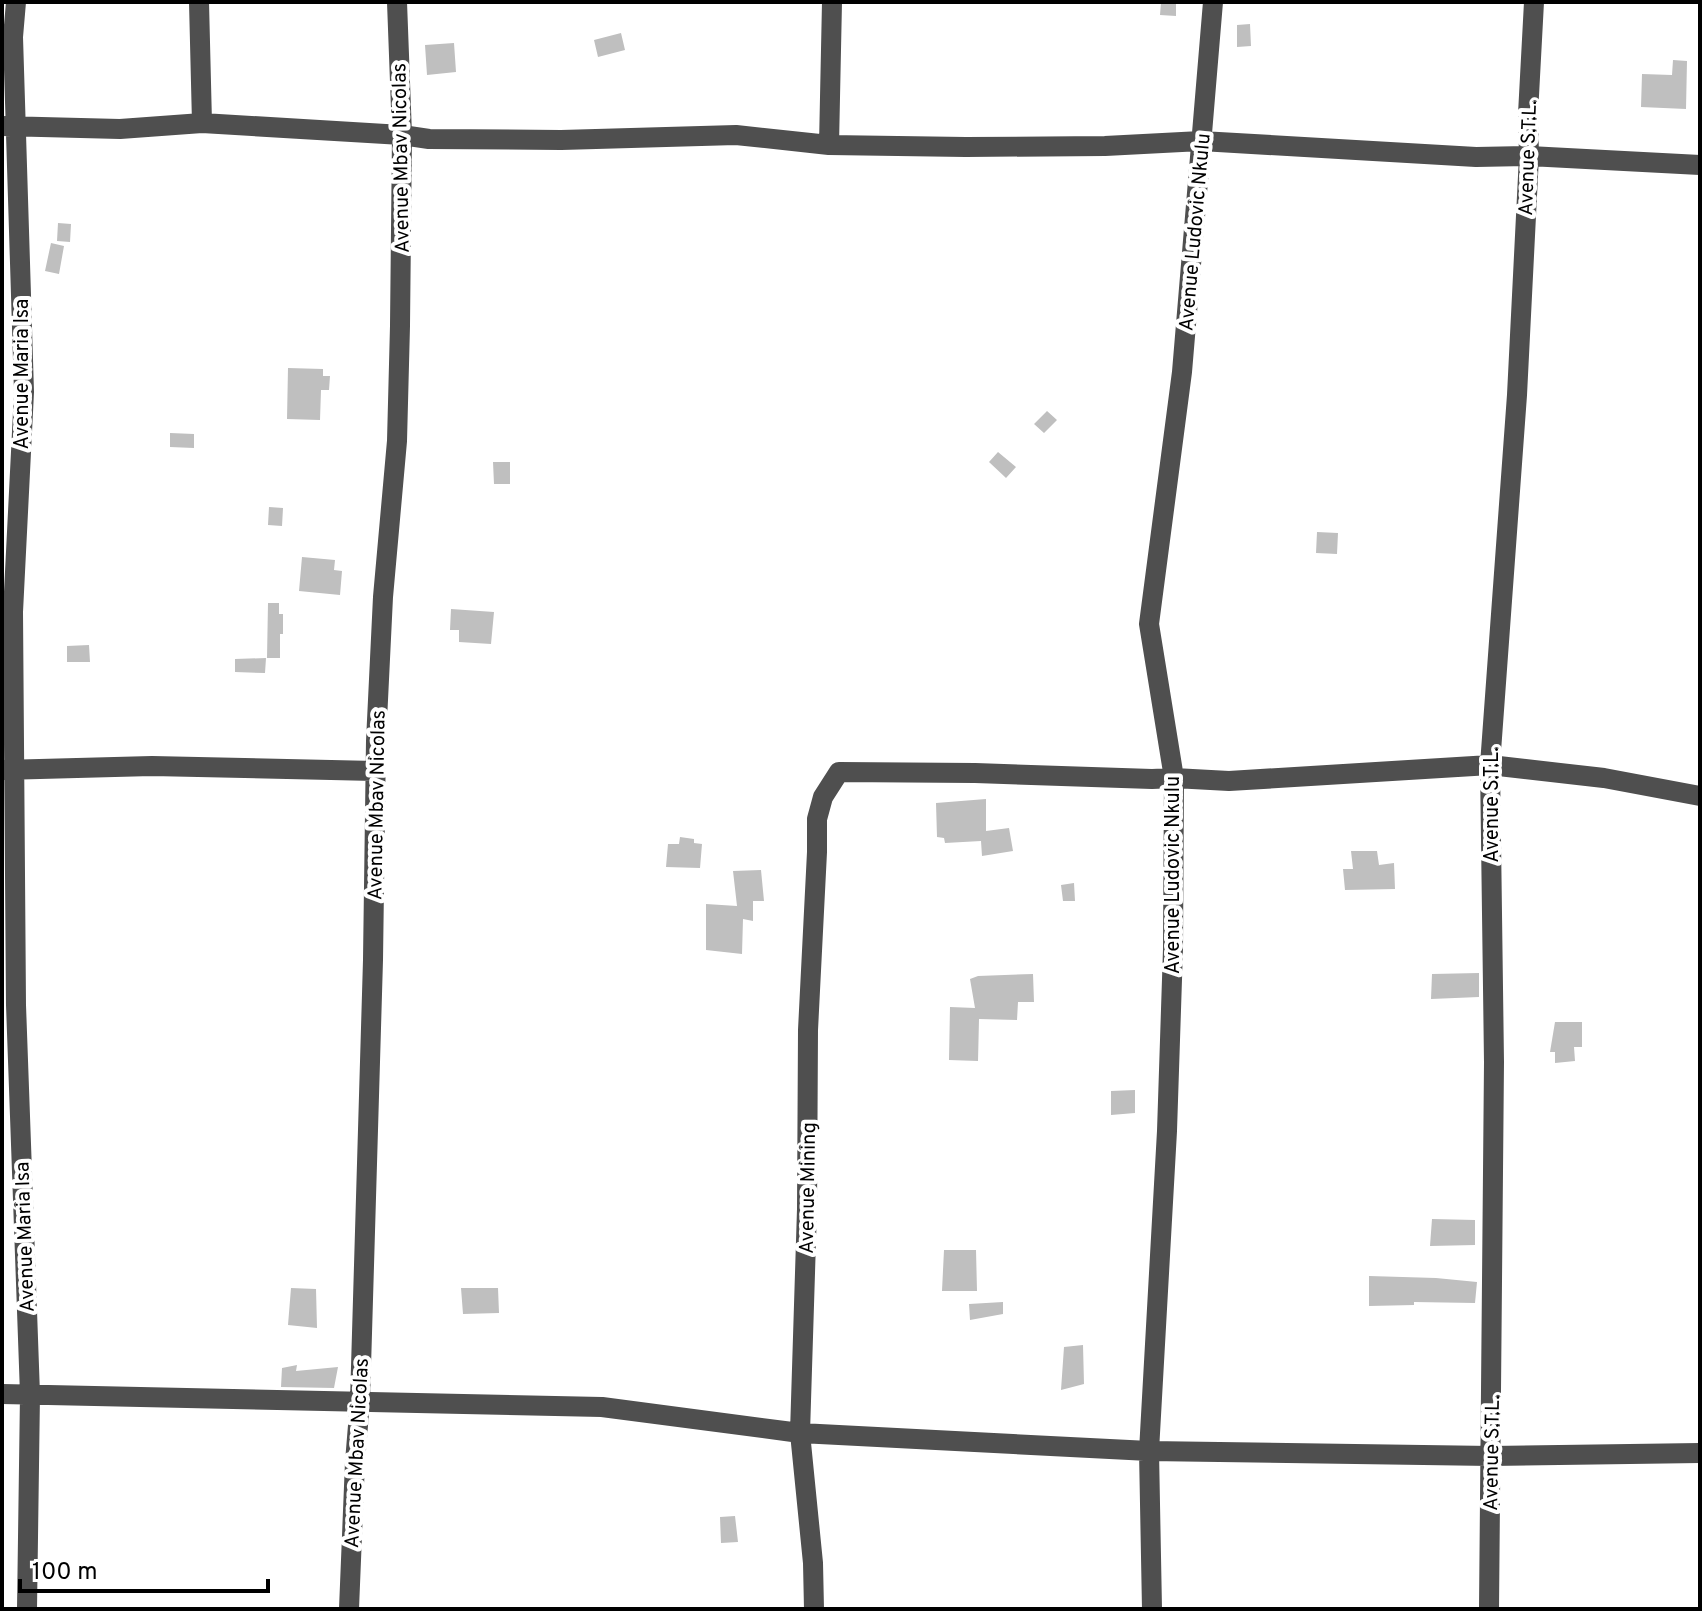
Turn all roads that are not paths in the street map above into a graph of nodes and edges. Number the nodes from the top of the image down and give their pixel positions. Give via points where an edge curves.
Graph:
1 (16, 2) edge
2 (199, 2) edge
3 (397, 2) edge
4 (832, 2) edge
5 (1213, 2) edge
6 (1534, 2) edge
7 (202, 123) junction
8 (9, 126) edge
9 (402, 135) junction
10 (1201, 141) junction
11 (829, 145) junction
12 (1529, 156) junction
13 (1700, 165) edge
14 (1490, 765) junction
15 (8, 770) edge
16 (375, 771) junction
17 (1174, 778) junction
18 (1700, 796) edge
19 (2, 1394) edge
20 (30, 1394) junction
21 (360, 1401) junction
22 (800, 1433) junction
23 (1149, 1451) junction
24 (1700, 1453) edge
25 (1491, 1456) junction
26 (27, 1609) edge
27 (349, 1609) edge
28 (814, 1609) edge
29 (1152, 1609) edge
30 (1489, 1609) edge

1 - 8 street, Avenue Maria Isa
2 - 7 street
3 - 9 street, Avenue Mbav Nicolas
4 - 11 street
5 - 10 street, Avenue Ludovic Nkulu
6 - 12 street, Avenue S.T.L.
7 - 8 street via 120,129
7 - 9 street
8 - 15 street, Avenue Maria Isa via 24,392
9 - 11 street via 561,140 736,135
9 - 16 street, Avenue Mbav Nicolas via 397,441
10 - 11 street
10 - 12 street
10 - 17 street, Avenue Ludovic Nkulu via 1182,372 1149,624
12 - 13 street
12 - 14 street, Avenue S.T.L.
14 - 17 street via 1229,781
14 - 18 street
14 - 25 street, Avenue S.T.L.
15 - 16 street via 152,766
15 - 20 street, Avenue Maria Isa
16 - 21 street, Avenue Mbav Nicolas
17 - 22 street, Avenue Mining via 839,772 823,797 817,819 808,1030
17 - 23 street, Avenue Ludovic Nkulu via 1167,1116
19 - 20 street
20 - 21 street
20 - 26 street, Avenue Maria Isa
21 - 22 street via 602,1407
21 - 27 street, Avenue Mbav Nicolas
22 - 23 street
22 - 28 street, Avenue Mining
23 - 25 street
23 - 29 street, Avenue Ludovic Nkulu
24 - 25 street
25 - 30 street, Avenue S.T.L.

